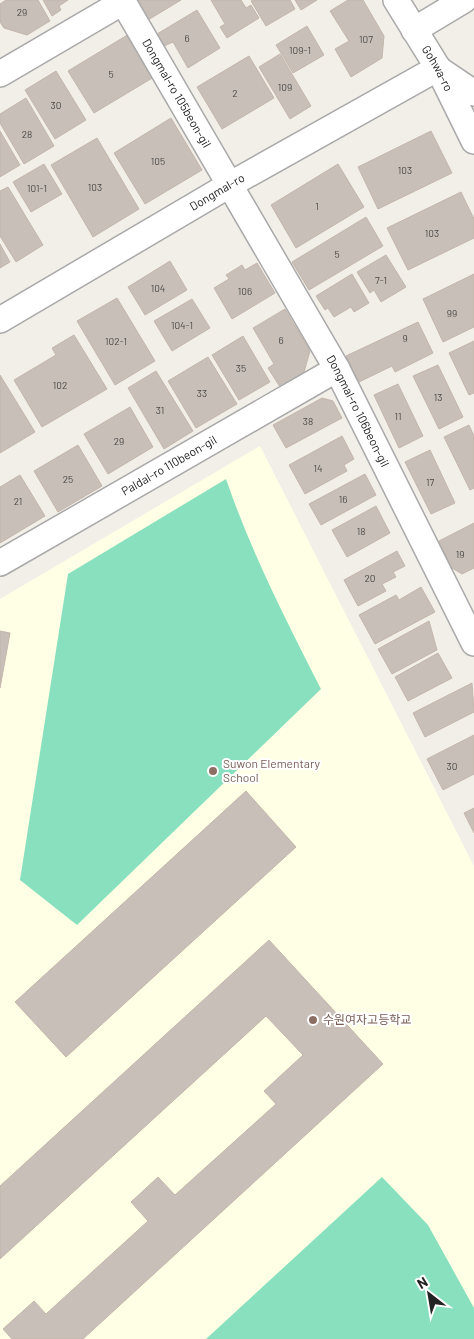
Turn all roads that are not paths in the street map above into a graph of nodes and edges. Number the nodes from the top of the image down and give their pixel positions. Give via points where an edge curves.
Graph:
1 (396, 0) edge
2 (464, 0) edge
3 (122, 1) edge
4 (414, 30) junction
5 (438, 68) junction
6 (0, 74) edge
7 (474, 93) edge
8 (474, 141) edge
9 (231, 184) junction
10 (0, 320) edge
11 (337, 369) junction
12 (0, 563) edge
13 (465, 602) edge
14 (474, 642) edge

1 - 4 street, Gohwa-ro
2 - 4 street
3 - 6 street
3 - 9 street, Dongmal-ro 105beon-gil
4 - 5 street, Gohwa-ro
5 - 7 street
5 - 8 street, Gohwa-ro
5 - 9 street, Dongmal-ro
9 - 10 street, Dongmal-ro
9 - 11 street, Dongmal-ro 106beon-gil
11 - 12 street, Paldal-ro 110beon-gil
11 - 13 street, Dongmal-ro 106beon-gil
13 - 14 street, Dongmal-ro 106beon-gil

